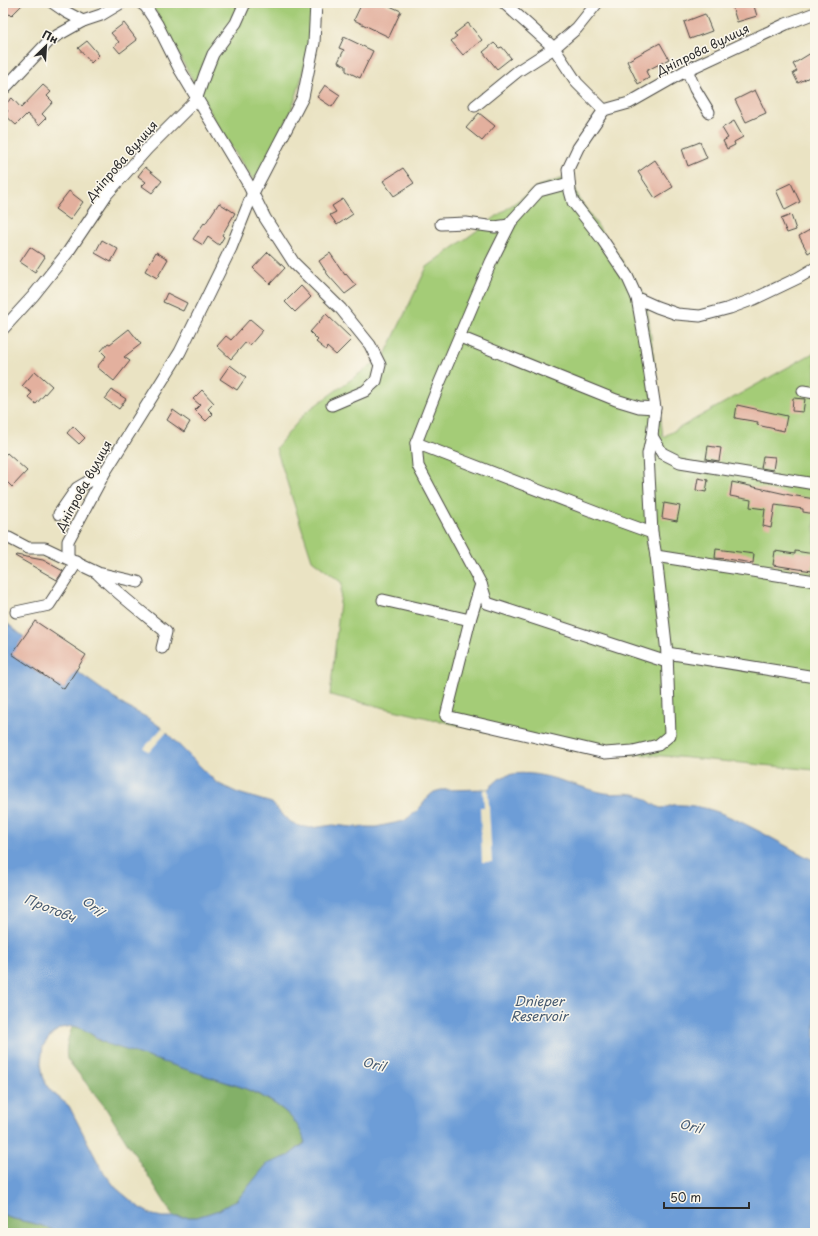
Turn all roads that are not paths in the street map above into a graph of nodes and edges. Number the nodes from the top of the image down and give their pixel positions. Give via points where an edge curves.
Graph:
1 (53, 3) edge
2 (121, 3) edge
3 (141, 3) edge
4 (245, 3) edge
5 (316, 3) edge
6 (504, 3) edge
7 (597, 3) edge
8 (815, 13) edge
9 (83, 21) junction
10 (554, 48) junction
11 (687, 70) junction
12 (3, 90) edge
13 (196, 100) junction
14 (475, 106) dead end
15 (604, 110) junction
16 (709, 112) dead end
17 (569, 183) junction
18 (252, 195) junction
19 (441, 224) dead end
20 (509, 225) junction
21 (815, 268) edge
22 (637, 298) junction
23 (3, 329) edge
24 (460, 337) junction
25 (803, 391) dead end
26 (815, 393) edge
27 (332, 405) dead end
28 (654, 408) junction
29 (652, 436) junction
30 (416, 443) junction
31 (105, 472) junction
32 (815, 484) edge
33 (58, 514) dead end
34 (652, 533) junction
35 (9, 538) dead end
36 (656, 556) junction
37 (73, 560) junction
38 (98, 573) junction
39 (815, 581) edge
40 (138, 582) dead end
41 (481, 584) junction
42 (383, 600) dead end
43 (16, 612) dead end
44 (470, 620) junction
45 (162, 648) dead end
46 (667, 657) junction
47 (815, 677) edge

1 - 9 street
2 - 9 street via 101,15
3 - 13 street via 157,24
4 - 13 street via 236,23 213,54
5 - 18 street, Дніпрова вулиця via 314,43 303,97
6 - 10 street
7 - 10 street via 577,28
8 - 11 street, Дніпрова вулиця
9 - 12 street via 51,39
10 - 14 street
10 - 15 street via 576,83
11 - 15 street, Дніпрова вулиця via 629,103
11 - 16 street
13 - 18 street
13 - 23 street, Дніпрова вулиця via 107,194 68,252
15 - 17 street via 578,148 568,169
17 - 20 street via 539,191
17 - 22 street via 574,202 627,276
18 - 27 street via 294,262 341,309 370,345 380,365 376,381 365,391
18 - 31 street, Дніпрова вулиця via 231,248 180,352
19 - 20 street via 466,223 495,227
20 - 24 street
21 - 22 street via 754,298 700,316 677,314
22 - 28 street
24 - 28 street via 616,400 639,407
24 - 30 street
25 - 26 street
28 - 29 street
29 - 32 street via 662,453 680,462
29 - 34 street via 648,454
30 - 34 street
30 - 41 street via 418,466
31 - 33 street via 77,488
31 - 37 street, Дніпрова вулиця via 68,542
34 - 36 street
35 - 37 street via 28,548 46,548
36 - 39 street
36 - 46 street
37 - 38 street
37 - 43 street via 49,605
38 - 40 street
38 - 45 street via 114,590 166,632
41 - 44 street
41 - 46 street via 487,603
42 - 44 street
44 - 46 street via 446,716 605,753 632,751 658,745 670,735
46 - 47 street

